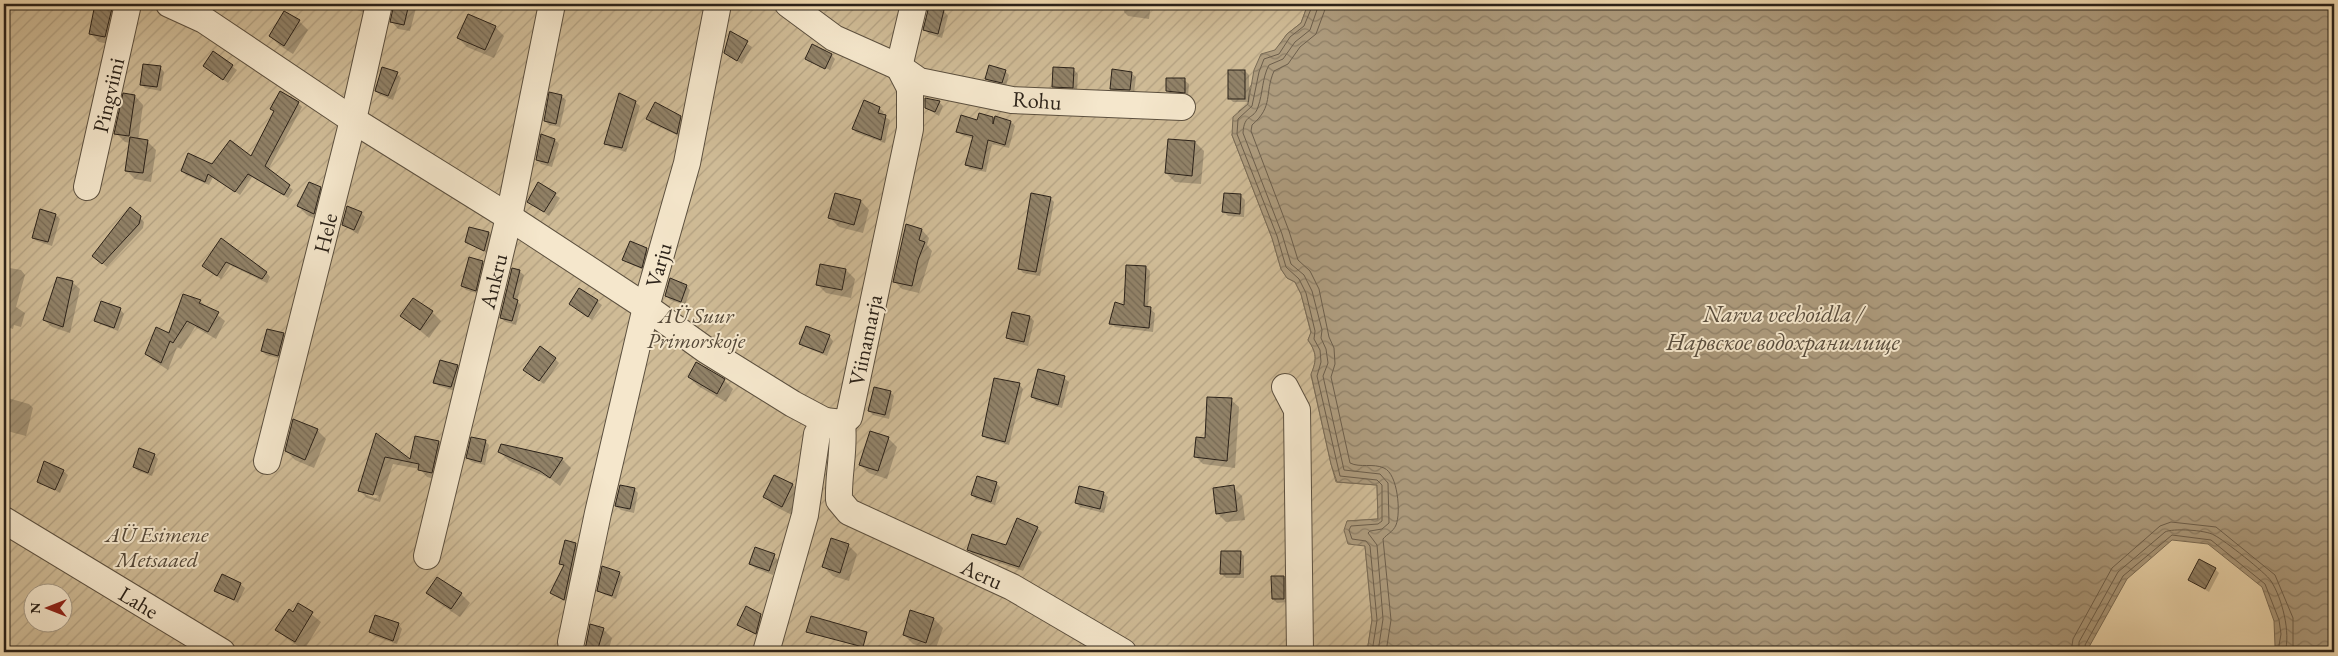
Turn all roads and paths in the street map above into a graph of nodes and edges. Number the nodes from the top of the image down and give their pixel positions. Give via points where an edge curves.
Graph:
1 (128, 4) edge
2 (169, 4) edge
3 (379, 4) edge
4 (552, 4) edge
5 (718, 4) edge
6 (788, 4) edge
7 (914, 4) edge
8 (899, 67) junction
9 (1182, 107) dead end
10 (354, 120) junction
11 (87, 187) dead end
12 (509, 217) junction
13 (646, 307) junction
14 (1286, 387) dead end
15 (834, 422) junction
16 (267, 461) dead end
17 (4, 520) edge
18 (428, 556) dead end
19 (571, 642) dead end
20 (222, 652) edge
21 (766, 652) edge
22 (1123, 652) edge
23 (1300, 652) edge

1 - 11 street, Pingviini
2 - 10 street via 204,20
3 - 10 street, Hele
4 - 12 street, Ankru
5 - 13 street, Varju via 687,163
6 - 8 street, Rohu via 834,38
7 - 8 street
8 - 9 street, Rohu via 919,81 1012,100
8 - 15 street, Viinamarja via 910,88 910,129 849,417
10 - 12 street
10 - 16 street, Hele
12 - 13 street
12 - 18 street, Ankru
13 - 15 street via 706,350 793,404
13 - 19 street, Varju
14 - 23 street via 1297,410
15 - 21 street, Viinamarja via 817,434 805,515
15 - 22 street, Aeru via 843,445 839,500 849,512 1012,587
17 - 20 street, Lahe

